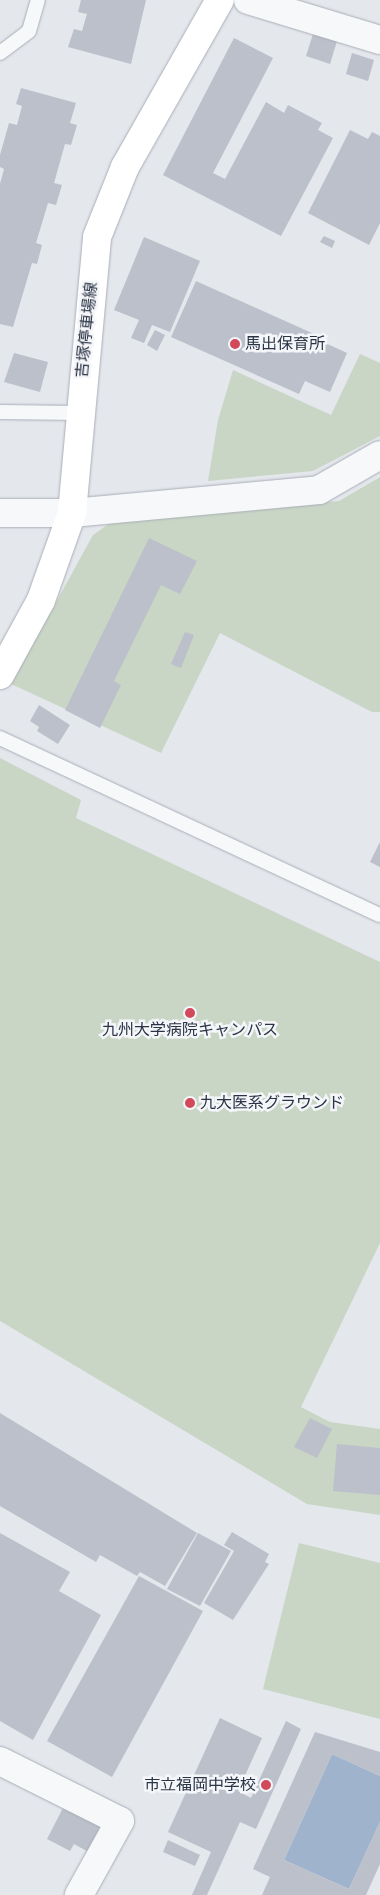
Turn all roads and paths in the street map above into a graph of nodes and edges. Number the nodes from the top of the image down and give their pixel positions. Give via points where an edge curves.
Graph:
1 (38, 0) edge
2 (220, 0) edge
3 (248, 0) edge
4 (380, 40) edge
5 (0, 53) edge
6 (0, 412) edge
7 (79, 412) junction
8 (380, 455) edge
9 (0, 513) edge
10 (72, 513) junction
11 (0, 675) edge
12 (0, 738) edge
13 (380, 916) edge
14 (0, 1762) edge
15 (80, 1895) edge

1 - 5 lane via 29,31
2 - 7 main road, 吉塚停車場線 via 125,167 97,237
3 - 4 street
6 - 7 lane
7 - 10 main road, 吉塚停車場線
8 - 10 street via 319,490
9 - 10 street
10 - 11 main road, 吉塚停車場線 via 41,600
12 - 13 lane
14 - 15 street via 120,1821

